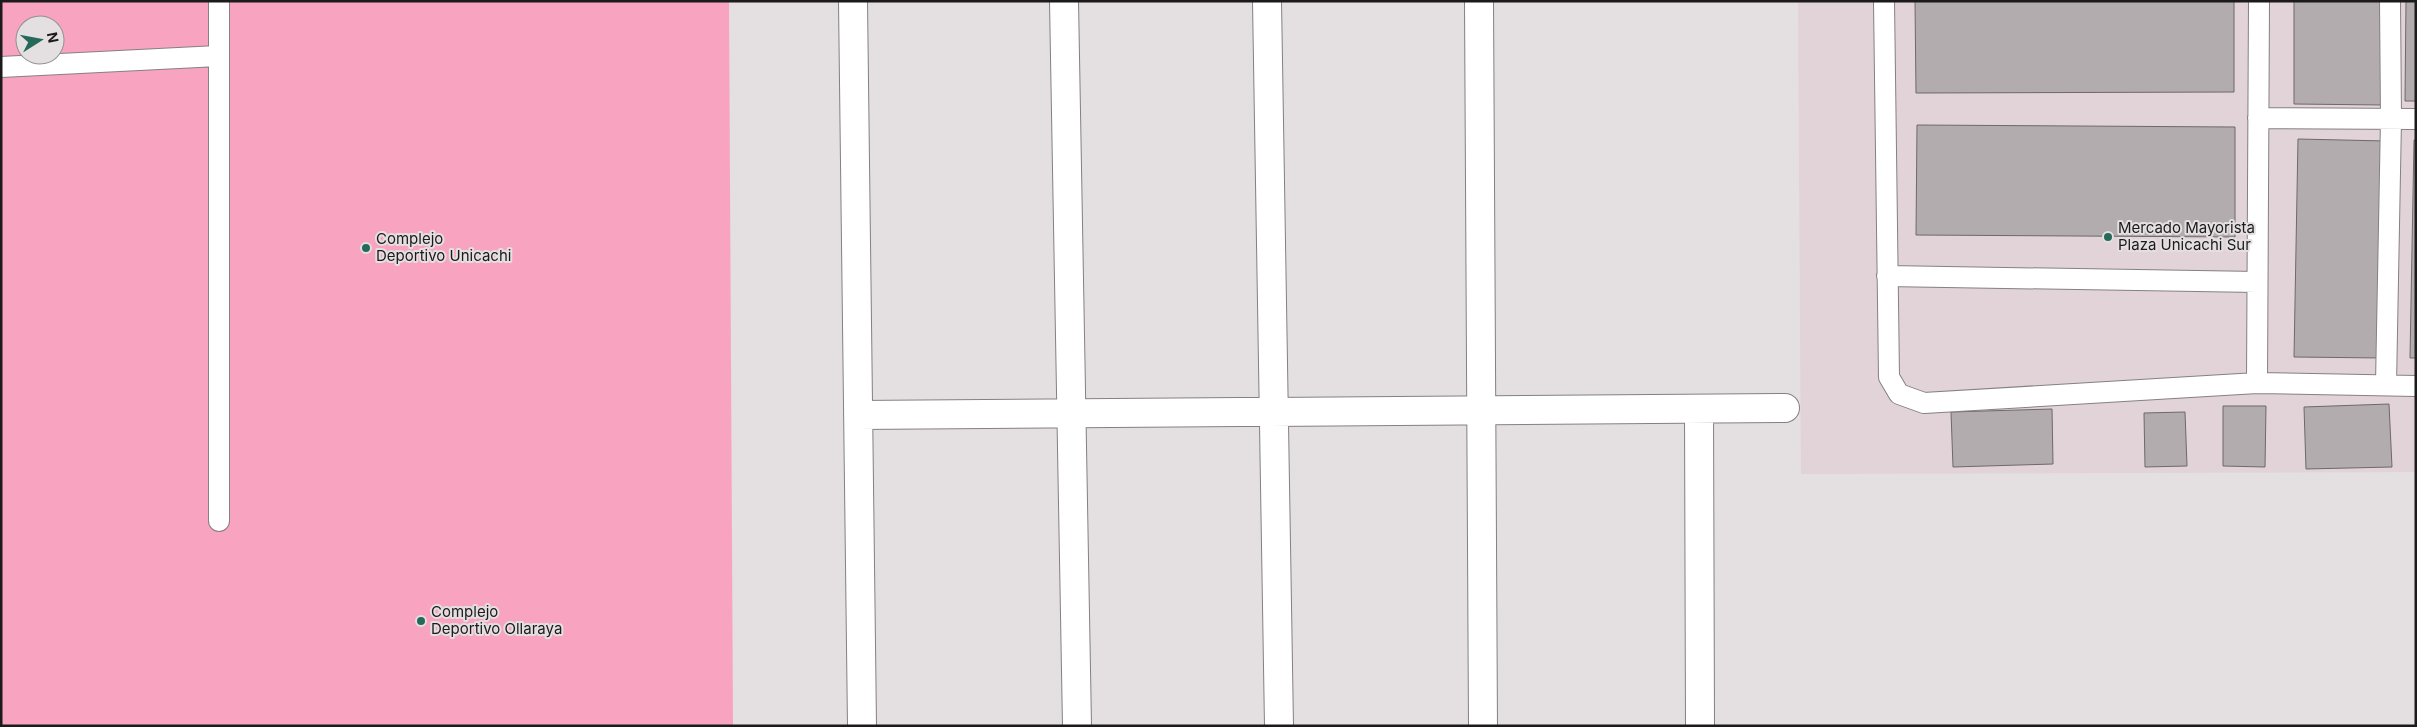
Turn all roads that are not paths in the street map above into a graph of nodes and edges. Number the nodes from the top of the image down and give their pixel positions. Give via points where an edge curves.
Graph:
1 (219, 1) edge
2 (853, 1) edge
3 (1064, 1) edge
4 (1266, 1) edge
5 (1479, 1) edge
6 (1884, 1) edge
7 (2258, 1) edge
8 (2390, 1) edge
9 (218, 56) junction
10 (1, 67) edge
11 (2258, 118) junction
12 (2416, 119) edge
13 (2391, 120) junction
14 (1887, 276) junction
15 (2257, 282) junction
16 (2257, 384) junction
17 (2386, 386) junction
18 (2416, 386) edge
19 (1785, 408) dead end
20 (1699, 409) junction
21 (1481, 410) junction
22 (1274, 412) junction
23 (1072, 413) junction
24 (858, 415) junction
25 (219, 522) dead end
26 (862, 726) edge
27 (1077, 726) edge
28 (1279, 726) edge
29 (1483, 726) edge
30 (1700, 726) edge

1 - 9 lane
2 - 24 street
3 - 23 street
4 - 22 street
5 - 21 street
6 - 14 lane
7 - 11 lane
8 - 13 lane
9 - 10 lane
9 - 25 lane
11 - 13 lane
11 - 15 lane
12 - 13 lane
13 - 17 lane
14 - 15 lane
14 - 16 lane via 1889,377 1899,394 1924,403
15 - 16 lane
16 - 17 lane
17 - 18 lane
19 - 20 street
20 - 21 street
20 - 30 street
21 - 22 street
21 - 29 street
22 - 23 street
22 - 28 street
23 - 24 street
23 - 27 street
24 - 26 street

